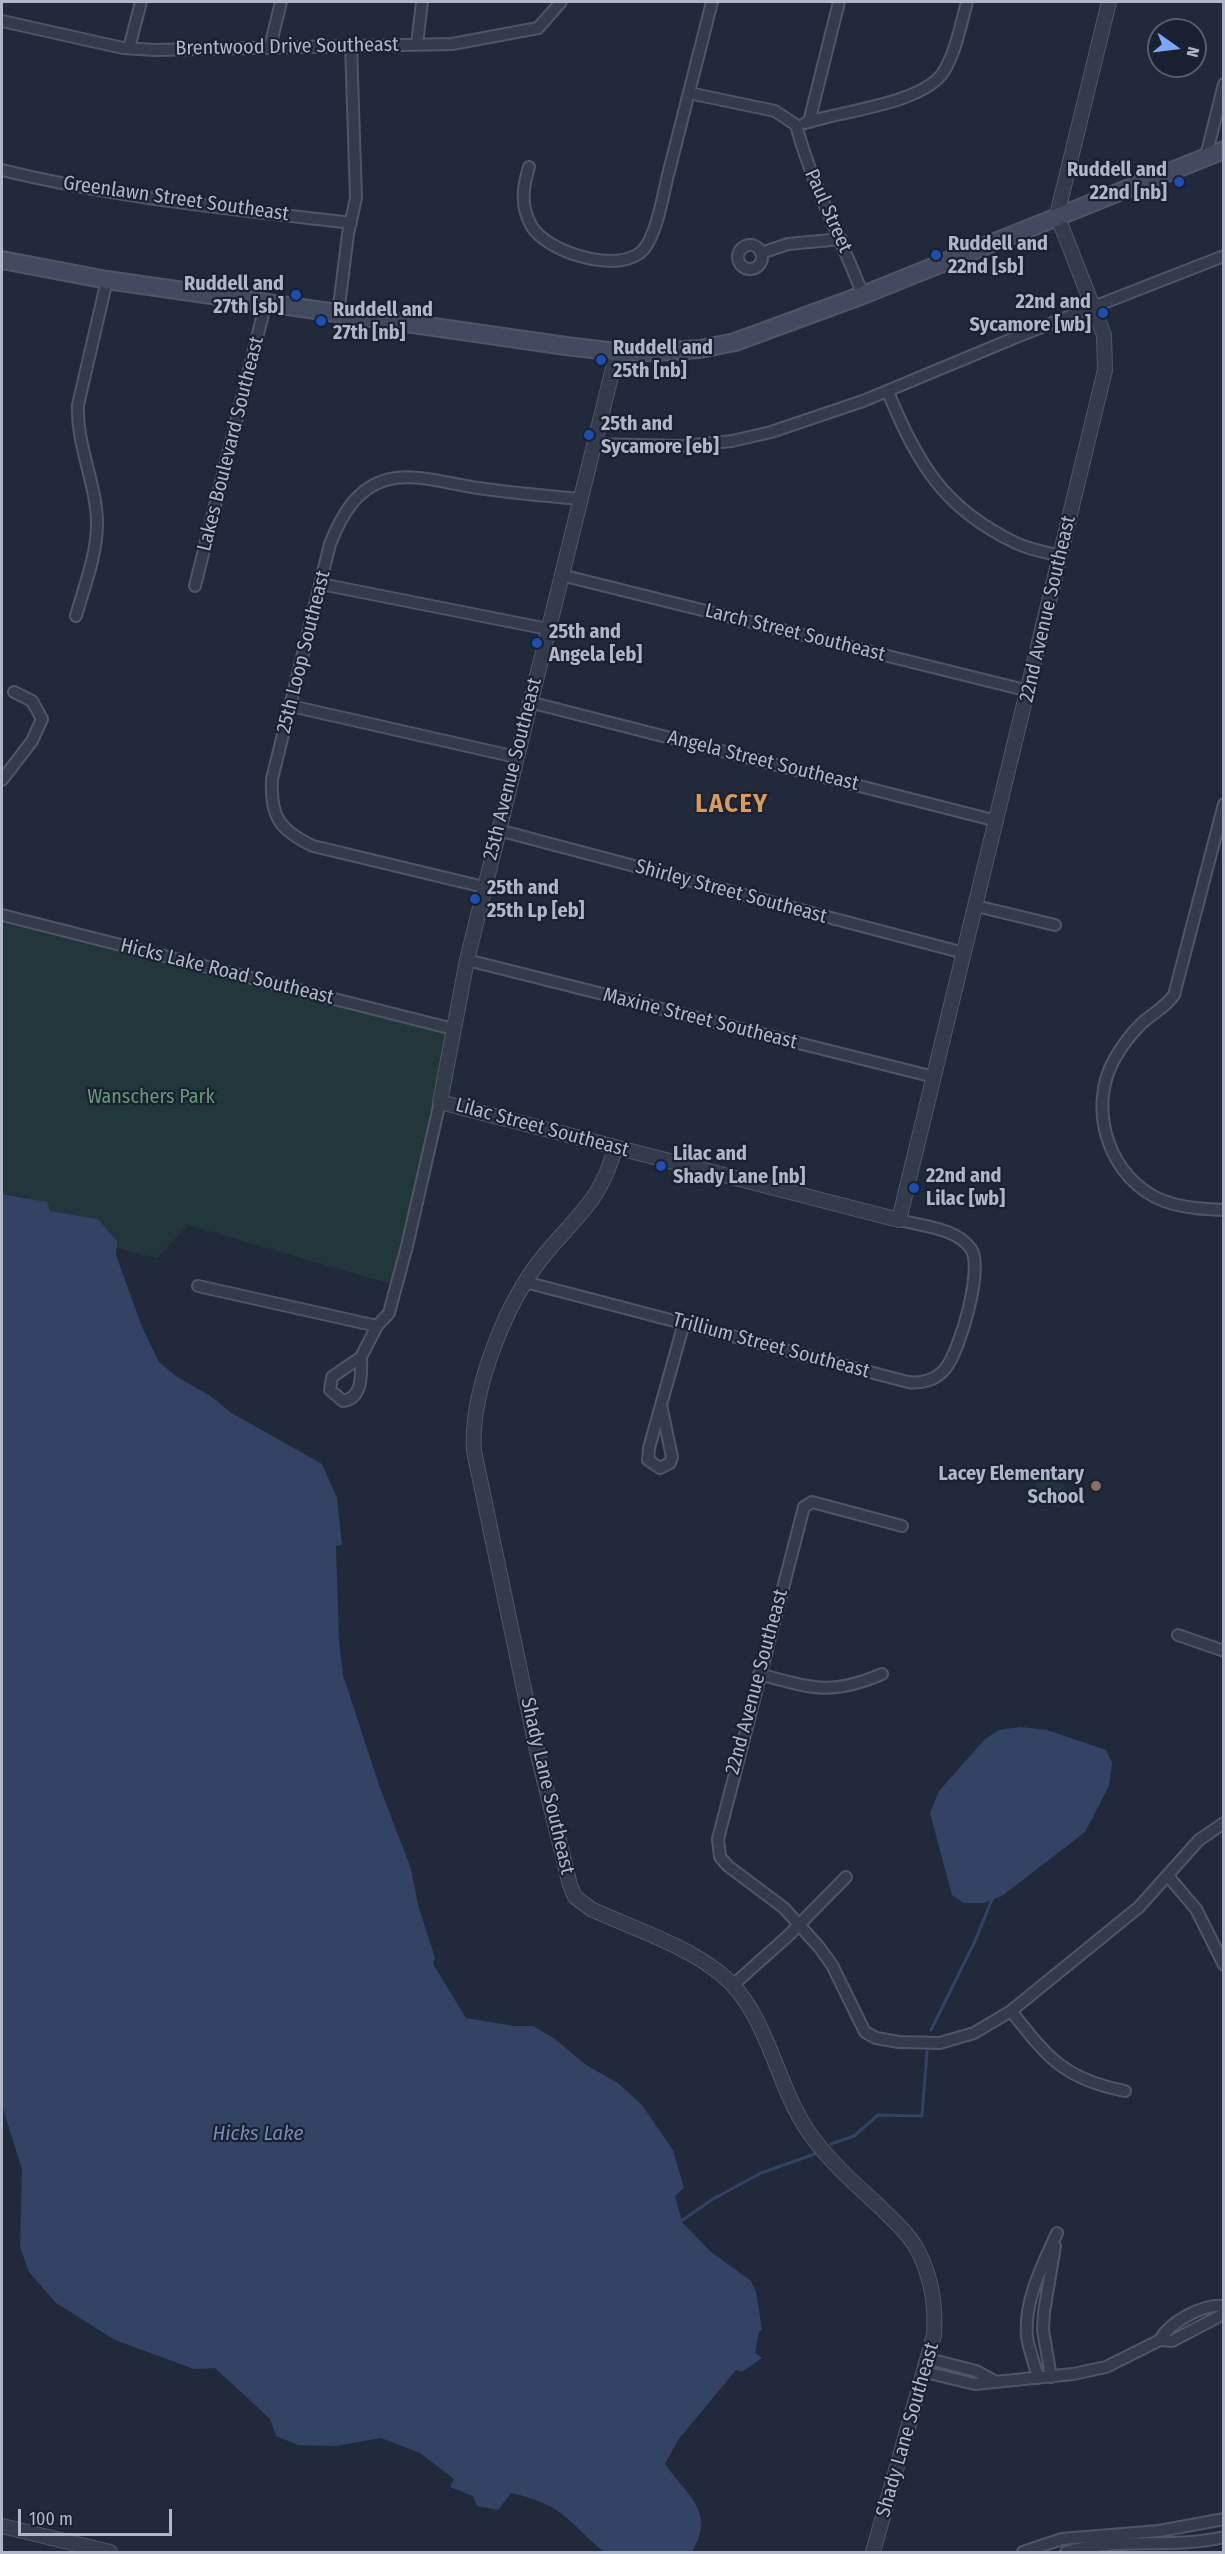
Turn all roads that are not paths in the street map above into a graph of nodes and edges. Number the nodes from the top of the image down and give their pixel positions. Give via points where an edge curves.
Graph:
1 (141, 2) edge
2 (281, 2) edge
3 (422, 2) edge
4 (561, 2) edge
5 (712, 2) edge
6 (838, 2) edge
7 (967, 2) edge
8 (1109, 2) edge
9 (2, 21) edge
10 (417, 44) junction
11 (351, 45) junction
12 (270, 47) junction
13 (129, 48) junction
14 (1224, 84) edge
15 (689, 93) junction
16 (809, 122) junction
17 (796, 126) junction
18 (1224, 150) edge
19 (1206, 156) junction
20 (529, 167) dead end
21 (2, 170) edge
22 (1057, 216) junction
23 (351, 223) junction
24 (841, 238) junction
25 (761, 253) dead end
26 (1224, 256) edge
27 (2, 260) edge
28 (107, 280) junction
29 (863, 295) junction
30 (266, 302) junction
31 (1093, 307) junction
32 (338, 314) junction
33 (617, 352) junction
34 (888, 392) junction
35 (594, 444) junction
36 (580, 499) junction
37 (1061, 556) junction
38 (561, 575) junction
39 (321, 584) junction
40 (195, 586) dead end
41 (76, 615) dead end
42 (548, 629) junction
43 (1029, 691) junction
44 (14, 692) dead end
45 (529, 702) junction
46 (291, 706) junction
47 (516, 757) junction
48 (2, 780) edge
49 (1224, 804) edge
50 (997, 820) junction
51 (498, 830) junction
52 (484, 887) junction
53 (976, 906) junction
54 (2, 915) edge
55 (1055, 925) dead end
56 (964, 953) junction
57 (466, 960) junction
58 (453, 1029) junction
59 (934, 1077) junction
60 (440, 1102) junction
61 (615, 1148) junction
62 (1224, 1210) edge
63 (899, 1220) junction
64 (525, 1282) junction
65 (198, 1286) dead end
66 (969, 1302) joint
67 (684, 1323) junction
68 (377, 1326) junction
69 (361, 1357) dead end
70 (661, 1406) junction
71 (902, 1526) dead end
72 (1178, 1635) dead end
73 (1224, 1651) edge
74 (759, 1674) junction
75 (882, 1674) dead end
76 (1224, 1823) edge
77 (1168, 1876) junction
78 (846, 1877) dead end
79 (801, 1924) junction
80 (1224, 1965) edge
81 (734, 1985) junction
82 (1011, 2012) junction
83 (1125, 2091) dead end
84 (1224, 2306) edge
85 (1224, 2314) edge
86 (1160, 2340) junction
87 (927, 2366) junction
88 (1051, 2377) junction
89 (1038, 2378) junction
90 (1224, 2519) edge
91 (2, 2526) edge
92 (1224, 2537) edge
93 (110, 2553) edge
94 (873, 2553) edge
95 (1023, 2553) edge
96 (1066, 2553) edge

1 - 13 street
2 - 12 street
3 - 10 street
4 - 10 street, Brentwood Drive Southeast via 538,28 452,44
5 - 15 street
6 - 16 street
7 - 16 street via 944,72 933,84 911,95
8 - 22 street
9 - 13 street, Brentwood Drive Southeast
10 - 11 street, Brentwood Drive Southeast
11 - 12 street, Brentwood Drive Southeast
11 - 23 street via 356,198
12 - 13 street, Brentwood Drive Southeast
14 - 19 street
15 - 17 street via 775,111
15 - 20 street via 651,236 644,249 632,258 612,262 582,256 541,239 524,206
16 - 17 street
17 - 24 street, Paul Street via 814,185
18 - 19 main road
19 - 22 main road
21 - 23 street, Greenlawn Street Southeast via 212,207
22 - 29 main road
22 - 31 street, 22nd Avenue Southeast
23 - 32 street
24 - 25 street via 788,244
24 - 29 street, Paul Street
26 - 31 street
27 - 28 main road
28 - 30 main road
28 - 41 street via 78,405 77,424 97,525
29 - 33 main road via 735,342 689,350
30 - 32 main road
30 - 40 street, Lakes Boulevard Southeast
31 - 34 street
31 - 37 street, 22nd Avenue Southeast via 1104,335 1105,370
32 - 33 main road
33 - 35 street, 25th Avenue Southeast
34 - 35 street via 771,432 732,441 650,446
34 - 37 street via 917,458 939,487 991,529 1018,544
35 - 36 street, 25th Avenue Southeast
36 - 38 street, 25th Avenue Southeast
36 - 39 street, 25th Loop Southeast via 418,478 386,480 363,492 343,513 330,544
37 - 43 street, 22nd Avenue Southeast
38 - 42 street, 25th Avenue Southeast
38 - 43 street, Larch Street Southeast
39 - 42 street
39 - 46 street, 25th Loop Southeast
42 - 45 street, 25th Avenue Southeast
43 - 50 street, 22nd Avenue Southeast
44 - 48 street via 32,701 42,719 32,741
45 - 47 street, 25th Avenue Southeast
45 - 50 street, Angela Street Southeast
46 - 47 street
46 - 52 street, 25th Loop Southeast via 272,780 271,806 295,837 313,846
47 - 51 street, 25th Avenue Southeast
49 - 62 street via 1174,995 1126,1040 1108,1071 1103,1090 1107,1140 1132,1179 1164,1201
50 - 53 street, 22nd Avenue Southeast
51 - 52 street, 25th Avenue Southeast
51 - 56 street, Shirley Street Southeast
52 - 57 street, 25th Avenue Southeast
53 - 55 street
53 - 56 street, 22nd Avenue Southeast
54 - 58 street, Hicks Lake Road Southeast
56 - 59 street, 22nd Avenue Southeast
57 - 58 street, 25th Avenue Southeast
57 - 59 street, Maxine Street Southeast
58 - 60 street, 25th Avenue Southeast
59 - 63 street, 22nd Avenue Southeast
60 - 61 street, Lilac Street Southeast
60 - 68 street, 25th Avenue Southeast via 392,1302
61 - 63 street, Lilac Street Southeast
61 - 64 street, Shady Lane Southeast via 608,1175 588,1207
63 - 66 street, Lilac Street Southeast via 941,1230 962,1240 972,1251 975,1270
64 - 67 street, Trillium Street Southeast
64 - 81 street, Shady Lane Southeast via 508,1315 487,1374 477,1410 474,1446 537,1751 570,1885 575,1897 591,1909 703,1961
65 - 68 street
66 - 67 street, Trillium Street Southeast via 951,1360 938,1376 918,1383
67 - 70 street
68 - 69 street, 25th Avenue Southeast
70 - 70 street via 648,1460 660,1468 670,1463 672,1457
71 - 74 street, 22nd Avenue Southeast via 812,1502 804,1507
72 - 73 street
74 - 75 street via 824,1689 860,1684
74 - 79 street, 22nd Avenue Southeast via 717,1848 736,1874
76 - 77 street via 1199,1840
77 - 80 street via 1196,1909
77 - 82 street via 1139,1907
78 - 79 street
79 - 81 street
79 - 82 street via 832,1965 865,2032 876,2038 940,2043 974,2033
81 - 87 street, Shady Lane Southeast via 756,2020 806,2129 917,2249 935,2300 934,2335
82 - 83 street via 1058,2066 1102,2087
84 - 86 street via 1214,2305 1166,2329
85 - 86 street via 1172,2342
86 - 88 street via 1106,2367
87 - 89 street via 976,2371 996,2382
87 - 94 street, Shady Lane Southeast
88 - 89 street
88 - 89 street via 1043,2330 1057,2234 1032,2290 1028,2314 1027,2337
90 - 95 street via 1159,2531 1062,2539
91 - 93 street
92 - 96 street via 1190,2544 1083,2547

